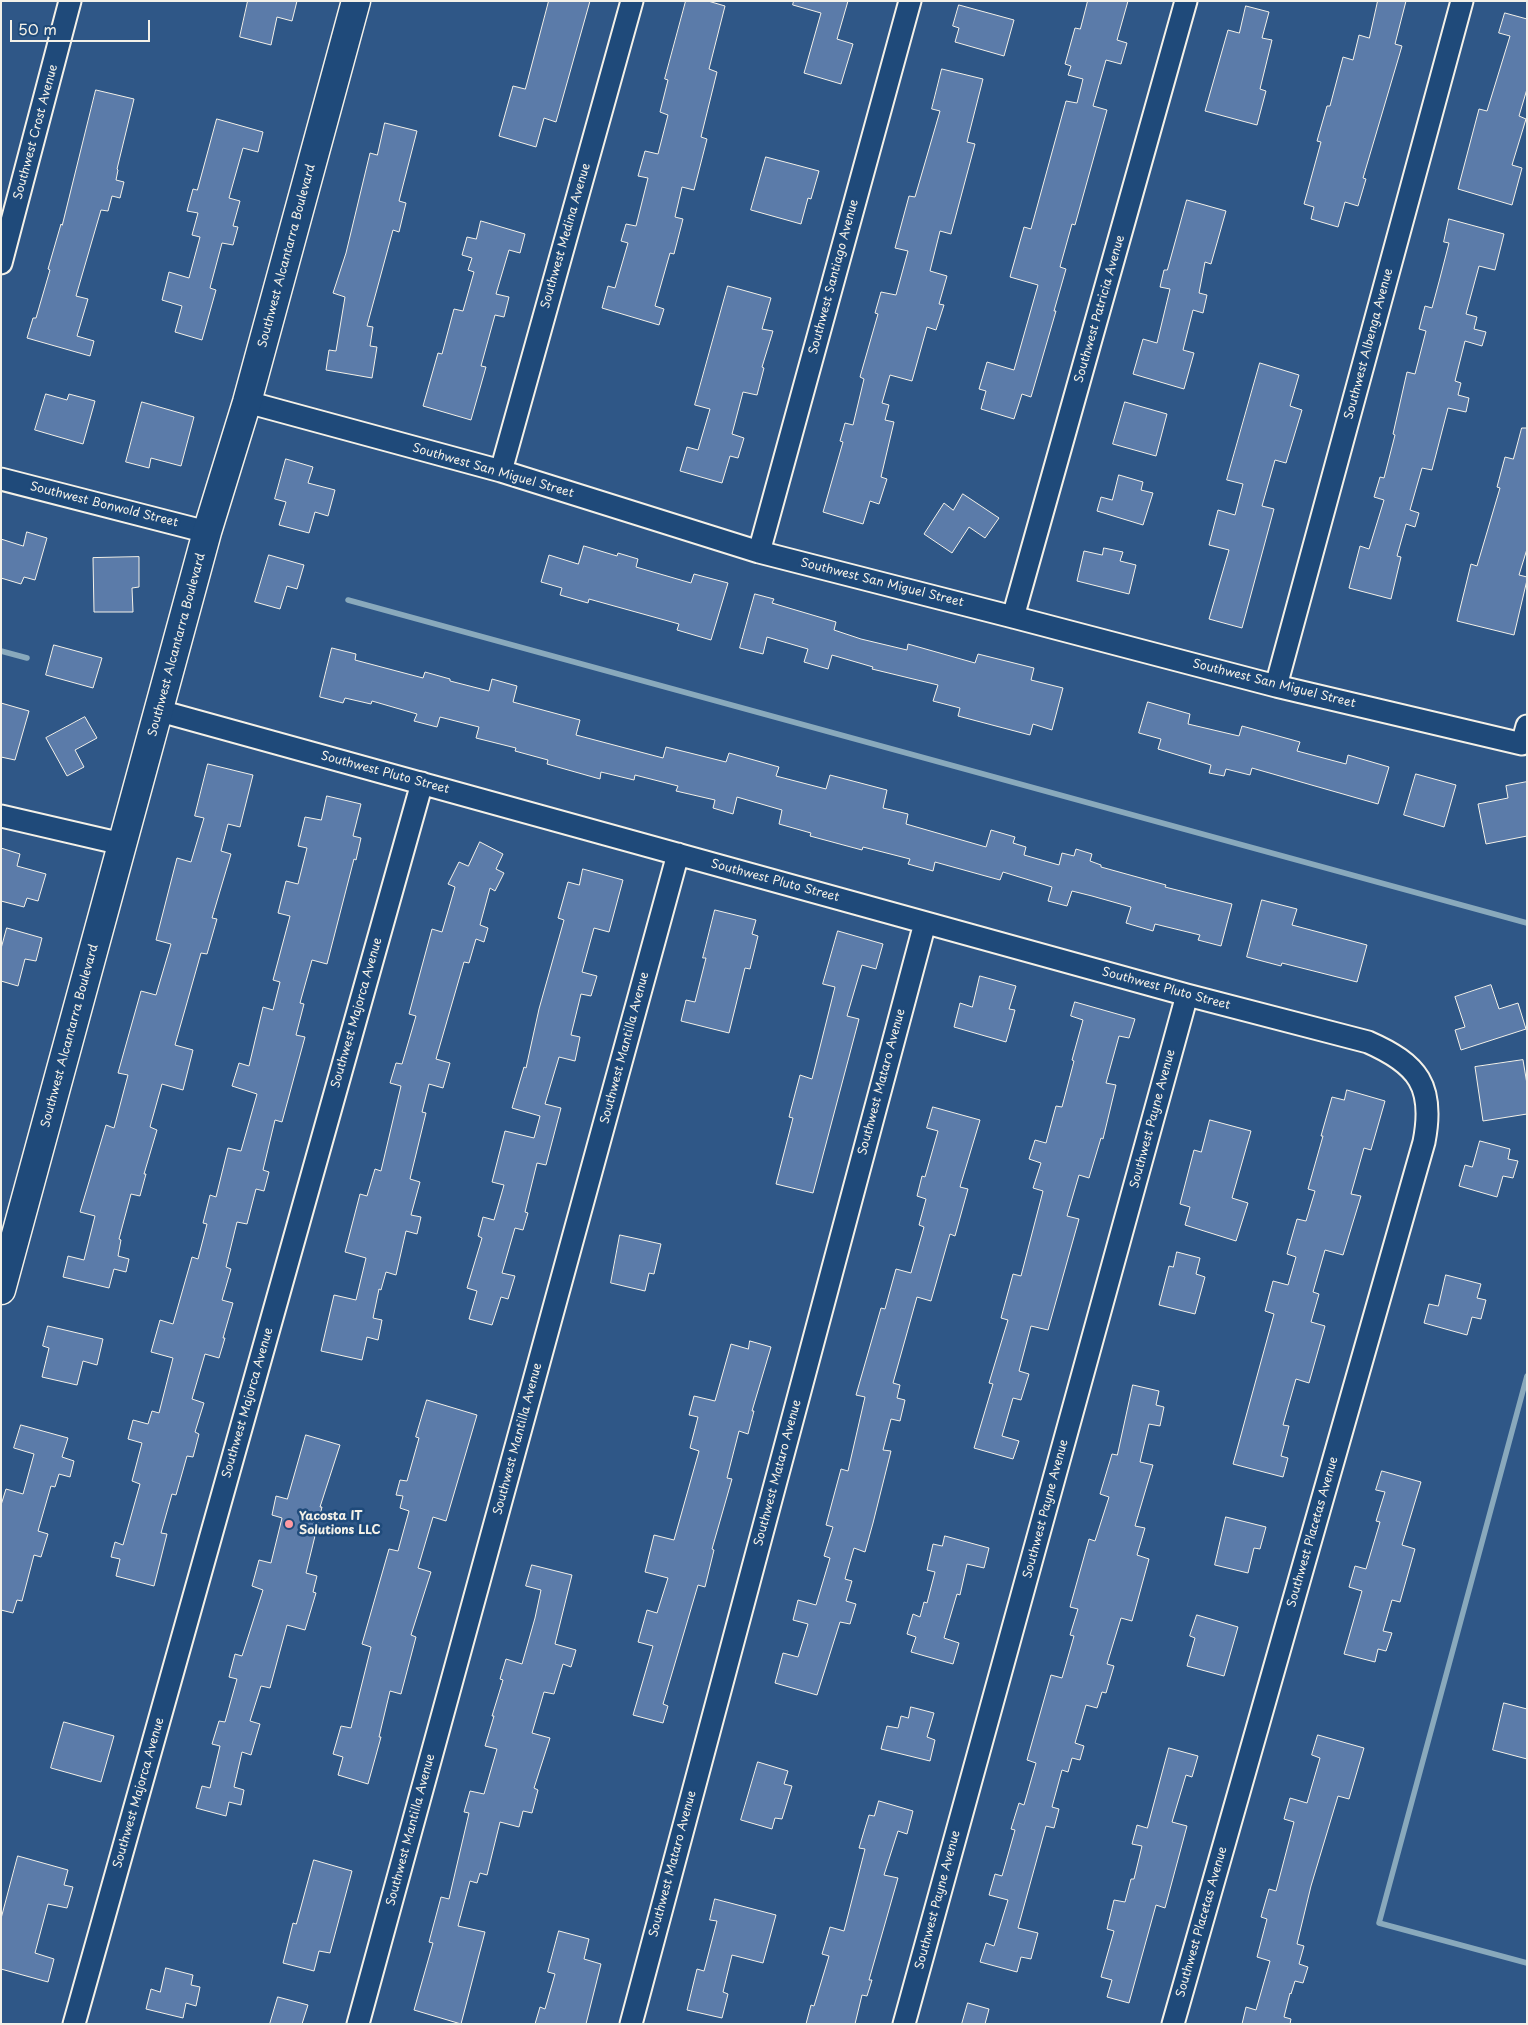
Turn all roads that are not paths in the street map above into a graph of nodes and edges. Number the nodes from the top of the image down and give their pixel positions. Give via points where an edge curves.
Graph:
1 (70, 1) edge
2 (356, 1) edge
3 (632, 1) edge
4 (910, 1) edge
5 (1186, 1) edge
6 (1462, 1) edge
7 (8, 208) edge
8 (1, 263) edge
9 (247, 402) junction
10 (501, 471) junction
11 (1, 479) edge
12 (207, 532) junction
13 (759, 552) junction
14 (1013, 616) junction
15 (1276, 686) junction
16 (160, 711) junction
17 (1524, 735) edge
18 (422, 783) junction
19 (1, 816) edge
20 (122, 844) junction
21 (678, 854) junction
22 (925, 922) junction
23 (1187, 995) junction
24 (1390, 1052) joint
25 (1, 1290) edge
26 (74, 2024) edge
27 (358, 2024) edge
28 (630, 2024) edge
29 (904, 2024) edge
30 (1173, 2024) edge

1 - 7 street, Southwest Crost Avenue
2 - 9 street, Southwest Alcantarra Boulevard
3 - 10 street, Southwest Medina Avenue
4 - 13 street, Southwest Santiago Avenue
5 - 14 street, Southwest Patricia Avenue
6 - 15 street, Southwest Albenga Avenue
7 - 8 street, Southwest Crost Avenue
9 - 10 street, Southwest San Miguel Street
9 - 12 street, Southwest Alcantarra Boulevard
10 - 13 street, Southwest San Miguel Street
11 - 12 street, Southwest Bonwold Street
12 - 16 street, Southwest Alcantarra Boulevard
13 - 14 street, Southwest San Miguel Street
14 - 15 street, Southwest San Miguel Street
15 - 17 street, Southwest San Miguel Street
16 - 18 street, Southwest Pluto Street
16 - 20 street, Southwest Alcantarra Boulevard
18 - 21 street, Southwest Pluto Street
18 - 26 street, Southwest Majorca Avenue
19 - 20 street
20 - 25 street, Southwest Alcantarra Boulevard
21 - 22 street, Southwest Pluto Street
21 - 27 street, Southwest Mantilla Avenue
22 - 23 street, Southwest Pluto Street
22 - 28 street, Southwest Mataro Avenue
23 - 24 street, Southwest Pluto Street via 1368,1042
23 - 29 street, Southwest Payne Avenue
24 - 30 street, Southwest Placetas Avenue via 1406,1062 1423,1090 1427,1107 1424,1142

